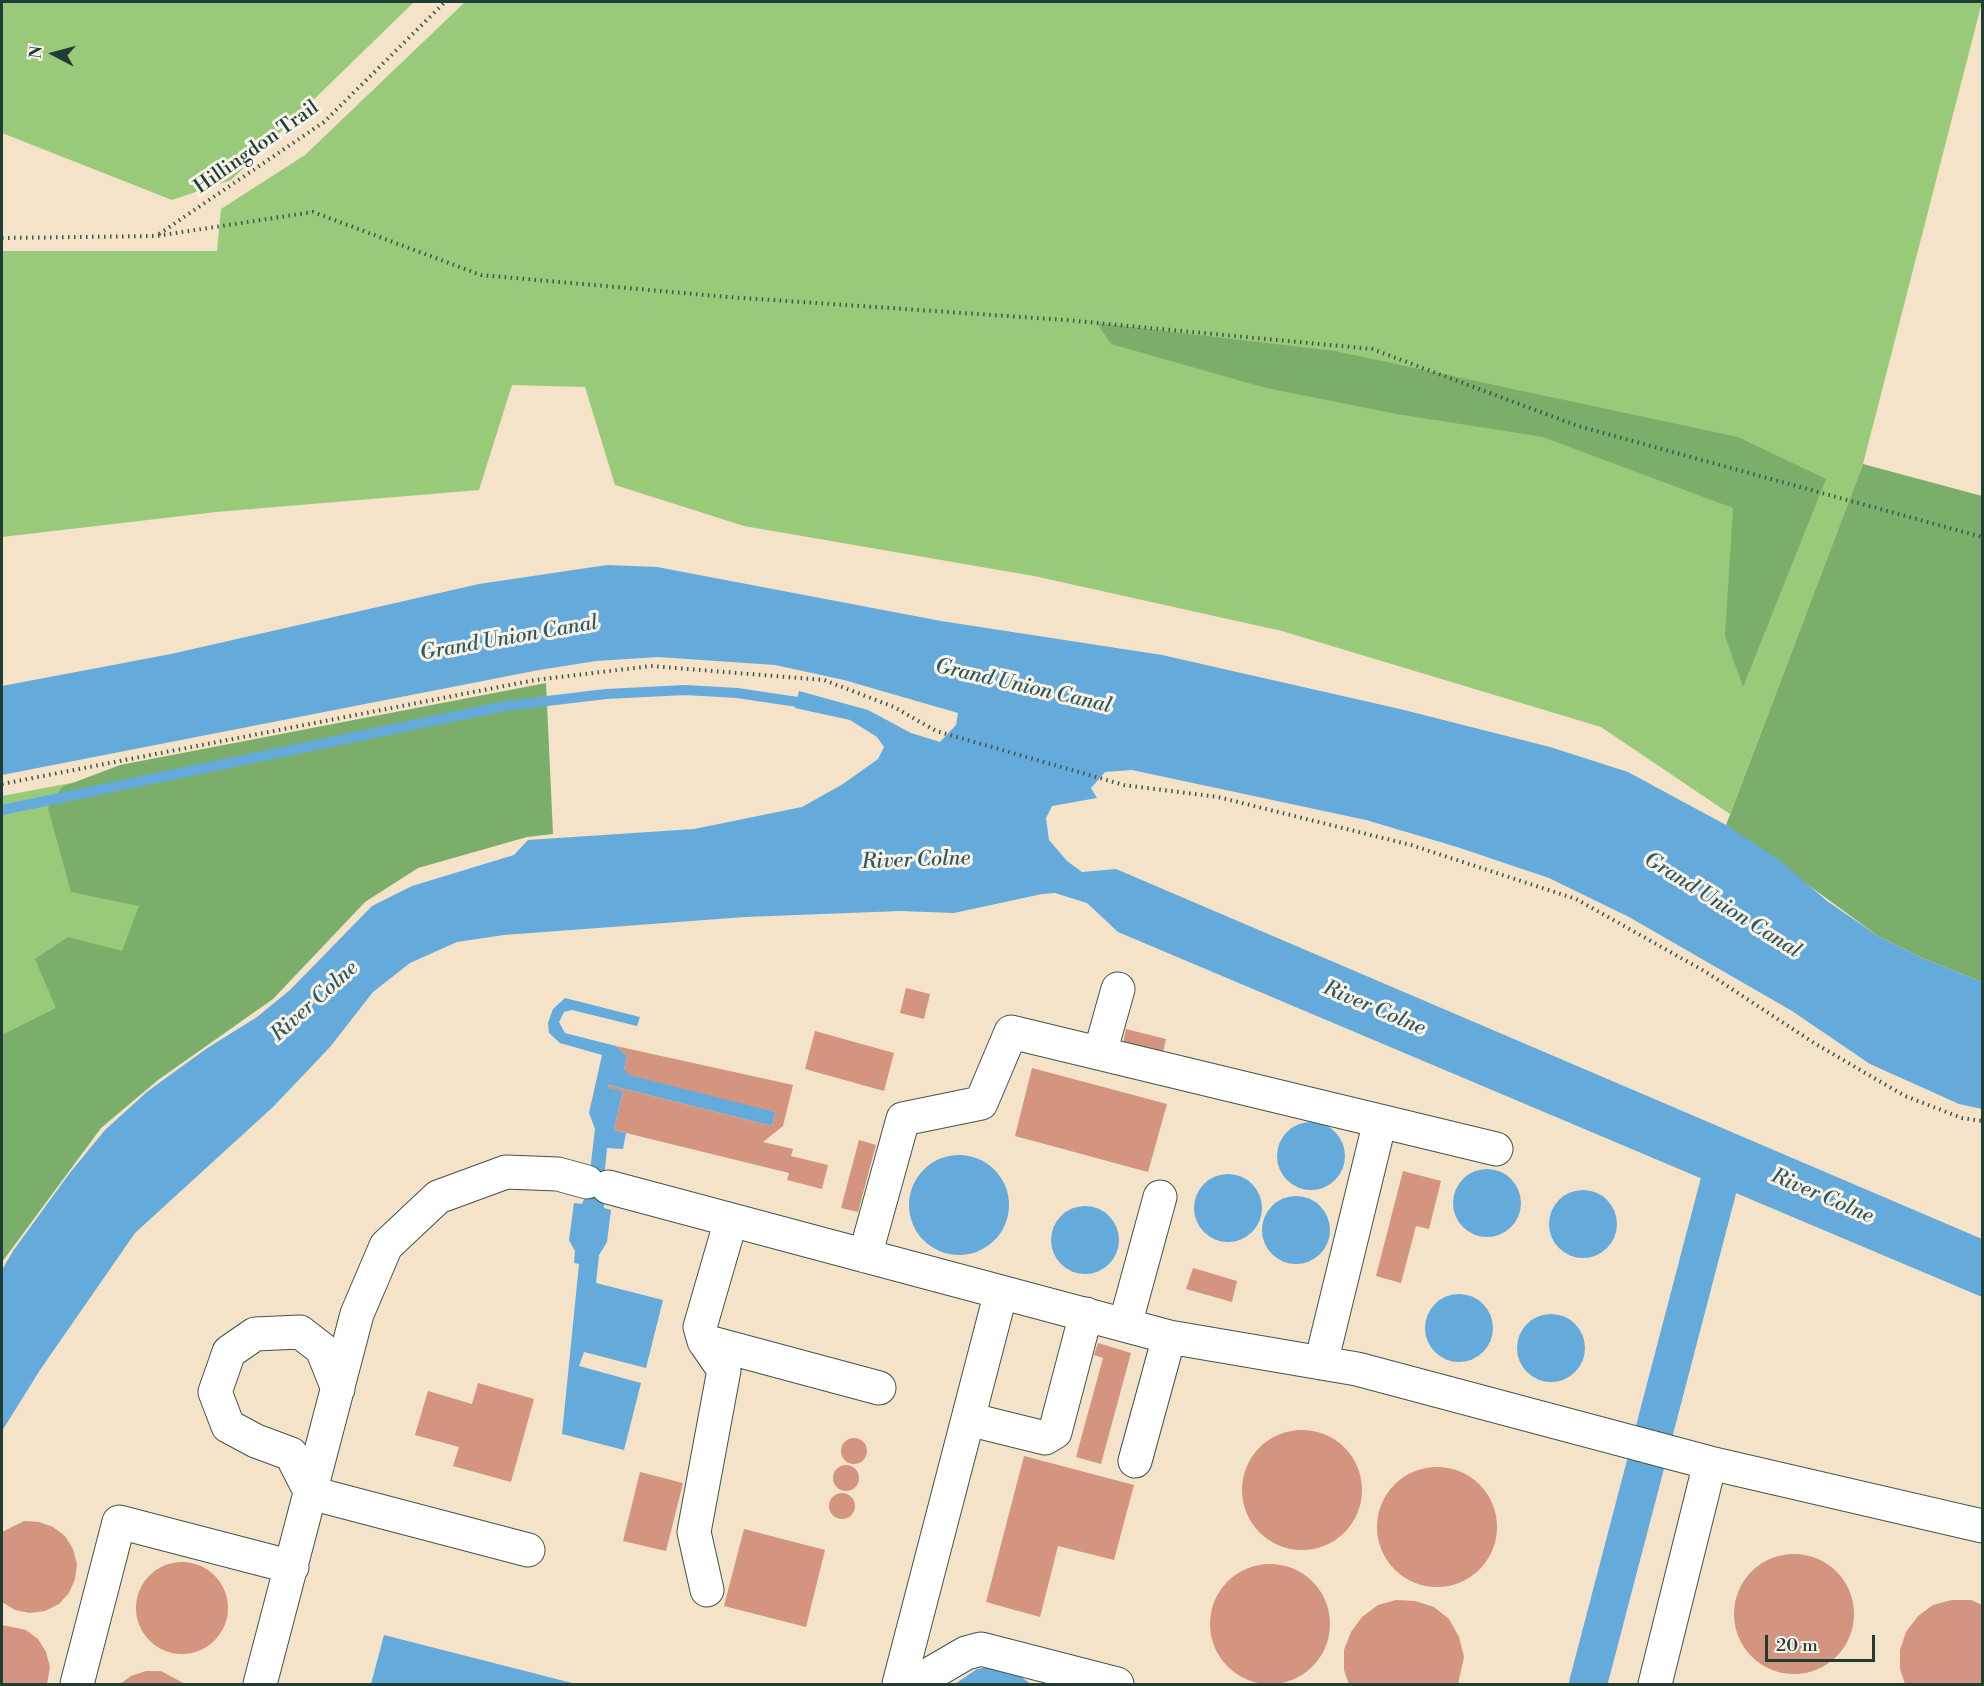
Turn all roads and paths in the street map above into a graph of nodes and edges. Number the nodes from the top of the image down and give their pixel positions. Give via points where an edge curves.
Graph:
1 (445, 2) edge
2 (156, 236) junction
3 (2, 238) edge
4 (1983, 537) edge
5 (2, 784) edge
6 (1118, 989) dead end
7 (1100, 1053) junction
8 (1380, 1121) junction
9 (1983, 1121) edge
10 (1496, 1149) dead end
11 (1160, 1197) dead end
12 (731, 1220) junction
13 (865, 1256) junction
14 (1001, 1292) junction
15 (1086, 1314) junction
16 (1125, 1325) junction
17 (1169, 1337) junction
18 (704, 1341) junction
19 (1321, 1363) junction
20 (879, 1388) dead end
21 (338, 1389) junction
22 (968, 1419) junction
23 (1701, 1460) junction
24 (1135, 1461) dead end
25 (311, 1493) junction
26 (1983, 1526) edge
27 (528, 1550) dead end
28 (292, 1567) junction
29 (707, 1590) dead end
30 (77, 1684) edge
31 (260, 1684) edge
32 (899, 1684) edge
33 (918, 1684) edge
34 (1117, 1684) edge
35 (1655, 1684) edge

1 - 2 path, Hillingdon Trail via 324,122
2 - 3 path
2 - 4 path via 313,212 481,275 1066,320 1372,349 1578,426
5 - 9 path via 535,680 651,666 824,680 894,707 936,731 1125,785 1218,797 1411,845 1576,899 1706,972 1814,1043 1905,1096 1962,1118
6 - 7 lane
7 - 8 lane
7 - 13 lane via 1011,1032 981,1103 903,1119
8 - 10 lane
8 - 19 lane
11 - 16 lane
12 - 13 lane
12 - 18 lane via 700,1327
12 - 21 lane via 558,1174 506,1172 438,1197 386,1246 357,1314
13 - 14 lane
14 - 15 lane
14 - 22 lane
15 - 16 lane
15 - 22 lane via 1055,1432 1045,1438
16 - 17 lane
17 - 19 lane
17 - 24 lane
18 - 20 lane
18 - 29 lane via 724,1370 694,1532
19 - 23 lane via 1357,1369
21 - 25 lane
21 - 25 lane via 322,1349 300,1332 255,1334 230,1352 215,1392 228,1426 291,1454
22 - 32 lane
23 - 26 lane
23 - 35 lane
25 - 27 lane
25 - 28 lane
28 - 30 lane via 119,1522
28 - 31 lane
33 - 34 lane via 966,1653 981,1649

